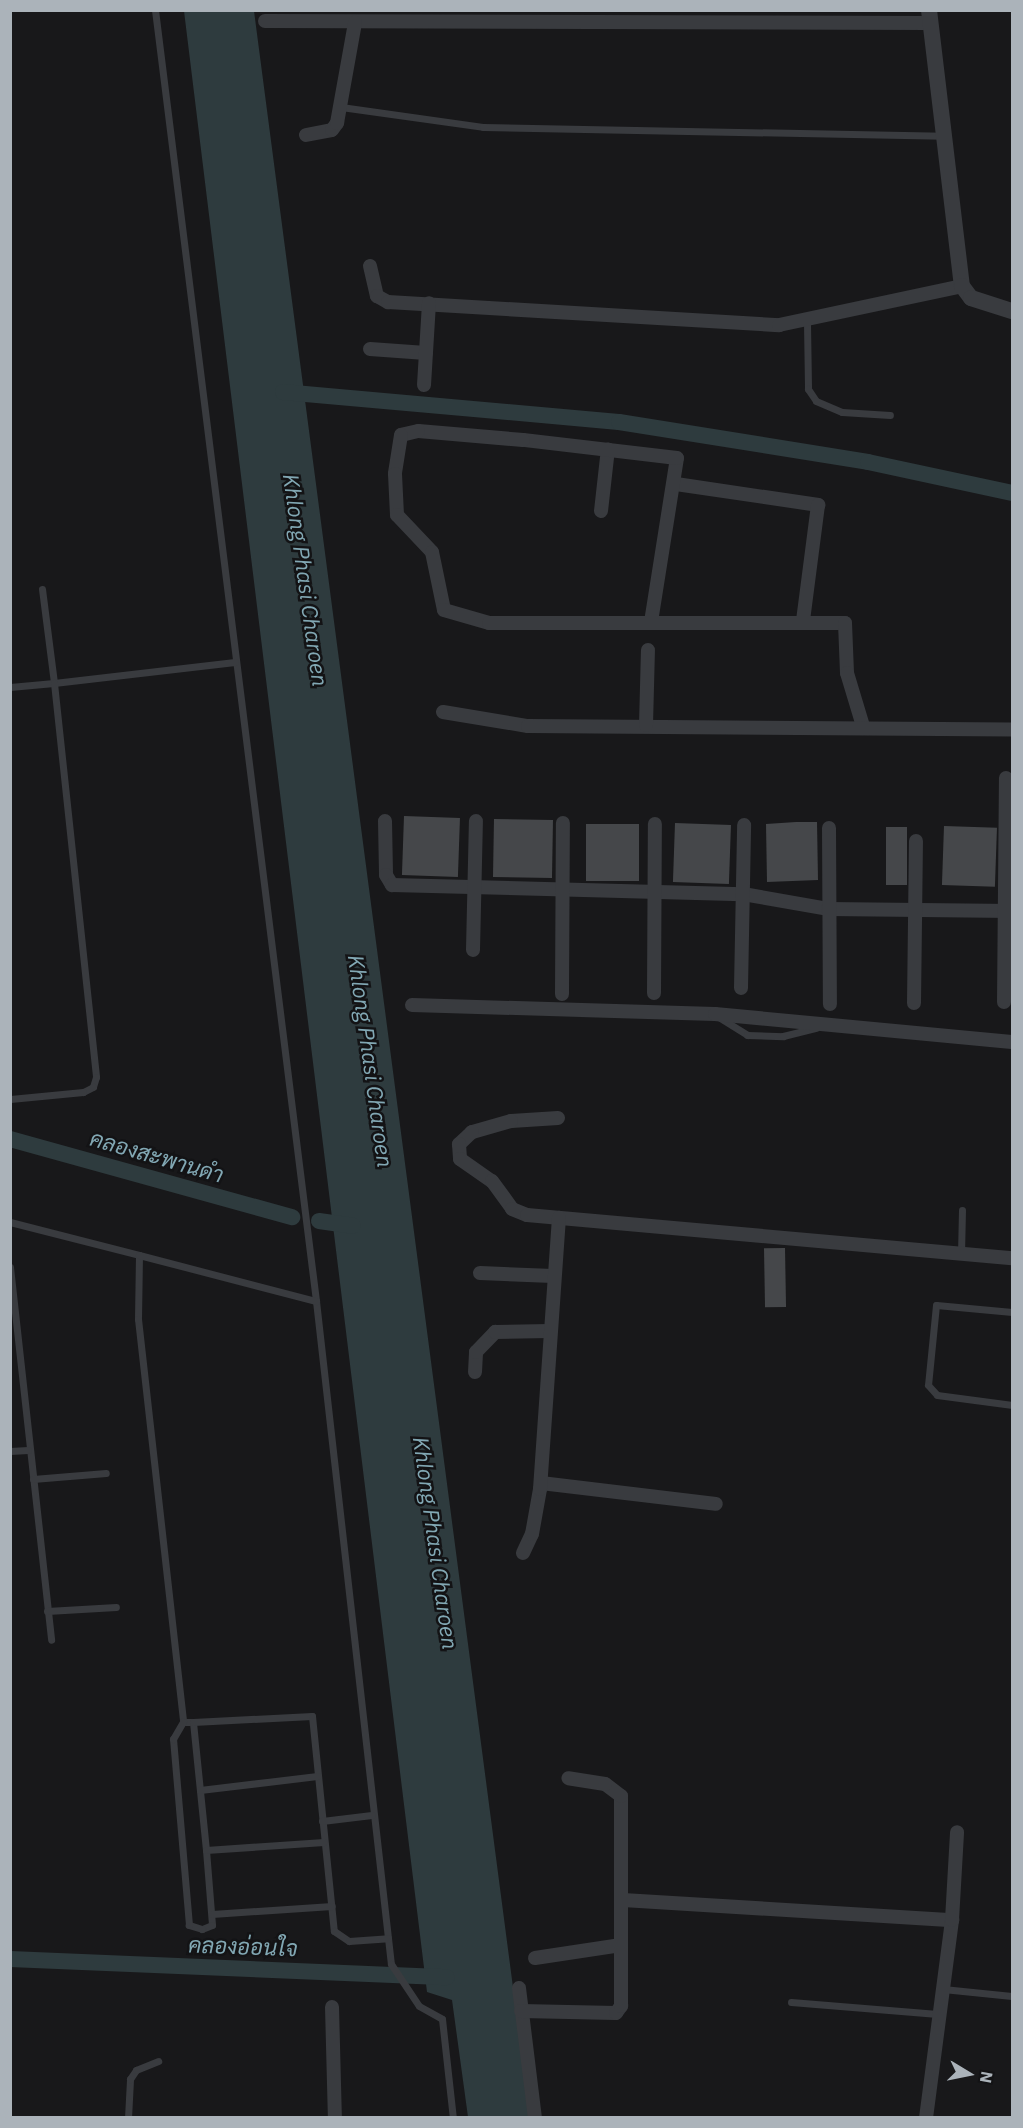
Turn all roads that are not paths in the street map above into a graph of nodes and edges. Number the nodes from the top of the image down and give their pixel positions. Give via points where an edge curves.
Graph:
1 (156, 10) edge
2 (386, 16) edge
3 (930, 17) edge
4 (265, 21) dead end
5 (355, 23) junction
6 (342, 107) junction
7 (306, 135) dead end
8 (943, 136) junction
9 (370, 266) dead end
10 (962, 286) junction
11 (429, 303) junction
12 (1012, 311) edge
13 (807, 323) junction
14 (370, 349) dead end
15 (426, 353) junction
16 (424, 385) dead end
17 (890, 415) dead end
18 (608, 449) junction
19 (676, 484) junction
20 (601, 511) dead end
21 (42, 589) dead end
22 (803, 620) junction
23 (651, 622) junction
24 (648, 650) dead end
25 (235, 662) junction
26 (54, 683) junction
27 (10, 687) edge
28 (443, 711) dead end
29 (646, 725) junction
30 (863, 726) junction
31 (1012, 729) edge
32 (1006, 778) dead end
33 (476, 820) dead end
34 (385, 821) dead end
35 (563, 823) dead end
36 (655, 824) dead end
37 (744, 825) dead end
38 (829, 828) dead end
39 (916, 841) dead end
40 (475, 888) junction
41 (563, 890) junction
42 (653, 892) junction
43 (743, 894) junction
44 (828, 909) junction
45 (916, 910) junction
46 (1010, 911) edge
47 (472, 950) dead end
48 (741, 988) dead end
49 (654, 993) dead end
50 (561, 994) dead end
51 (1004, 1002) dead end
52 (914, 1003) dead end
53 (830, 1004) dead end
54 (412, 1005) dead end
55 (1012, 1042) edge
56 (10, 1099) edge
57 (558, 1118) dead end
58 (962, 1210) dead end
59 (559, 1218) junction
60 (10, 1222) edge
61 (961, 1254) junction
62 (139, 1255) junction
63 (1012, 1258) edge
64 (10, 1267) edge
65 (480, 1273) dead end
66 (553, 1276) junction
67 (315, 1301) junction
68 (1012, 1312) edge
69 (13, 1320) edge
70 (549, 1331) junction
71 (475, 1372) dead end
72 (1012, 1405) edge
73 (28, 1450) junction
74 (10, 1451) edge
75 (106, 1473) dead end
76 (33, 1479) junction
77 (541, 1483) junction
78 (716, 1504) dead end
79 (523, 1553) dead end
80 (116, 1607) dead end
81 (47, 1611) junction
82 (51, 1640) dead end
83 (183, 1722) junction
84 (193, 1722) junction
85 (317, 1776) junction
86 (568, 1778) dead end
87 (200, 1790) junction
88 (372, 1815) junction
89 (322, 1821) junction
90 (957, 1832) dead end
91 (324, 1842) junction
92 (207, 1851) junction
93 (623, 1900) junction
94 (332, 1906) junction
95 (212, 1914) junction
96 (952, 1920) junction
97 (387, 1938) junction
98 (621, 1945) junction
99 (535, 1958) dead end
100 (519, 1988) dead end
101 (940, 1989) junction
102 (1012, 1996) edge
103 (791, 2002) dead end
104 (332, 2007) dead end
105 (521, 2011) junction
106 (938, 2014) junction
107 (158, 2061) dead end
108 (129, 2118) edge
109 (335, 2118) edge
110 (453, 2118) edge
111 (535, 2118) edge
112 (926, 2118) edge

1 - 25 lane
2 - 3 street
2 - 5 street
3 - 8 street
4 - 5 street
5 - 6 street
6 - 7 street via 332,130
6 - 8 lane via 483,127
8 - 10 street
9 - 11 street via 382,300
10 - 12 street via 971,298
10 - 13 street
11 - 13 street
11 - 15 street
13 - 17 lane via 808,389 816,401 842,412
14 - 15 street
15 - 16 street
18 - 19 street via 673,456 679,464
18 - 20 street
18 - 23 street via 406,432 397,452 397,515 432,552 440,600 454,616 489,623
19 - 22 street via 818,505
19 - 23 street
21 - 26 lane
22 - 23 street
22 - 30 street via 845,623 847,673
24 - 29 street
25 - 26 lane
25 - 67 lane
26 - 27 lane
26 - 56 lane via 96,1077 93,1087 82,1092
28 - 29 street via 528,726
29 - 30 street
30 - 31 street
32 - 46 street
33 - 40 street
34 - 40 street via 386,875 392,885
35 - 41 street
36 - 42 street
37 - 43 street
38 - 44 street
39 - 45 street
40 - 41 street
40 - 47 street
41 - 42 street
41 - 50 street
42 - 43 street
42 - 49 street
43 - 44 street
43 - 48 street
44 - 45 street
44 - 53 street
45 - 46 street
45 - 52 street
46 - 51 street
54 - 55 street via 715,1014 818,1027
57 - 59 street via 488,1126 463,1137 458,1153 492,1181 512,1209
58 - 61 lane
59 - 61 street
59 - 66 street
60 - 62 lane
61 - 63 street
62 - 67 lane
62 - 83 lane via 138,1319
64 - 69 lane
65 - 66 street
66 - 70 street
67 - 88 lane
68 - 72 lane via 936,1305 928,1385 937,1395
69 - 73 lane
70 - 71 street via 495,1332 476,1352
70 - 77 street
73 - 74 lane
73 - 76 lane
75 - 76 lane
76 - 81 lane
77 - 78 street
77 - 79 street via 532,1534
80 - 81 lane
81 - 82 lane
83 - 84 lane
83 - 95 lane via 173,1739 190,1928 208,1928
84 - 85 lane via 310,1713
84 - 87 lane
85 - 87 lane
85 - 89 lane
86 - 93 street via 605,1784 621,1796
87 - 92 lane
88 - 89 lane
88 - 97 lane
89 - 91 lane
90 - 96 street
91 - 92 lane
91 - 94 lane
92 - 95 lane
93 - 96 street
93 - 98 street
94 - 95 lane
94 - 97 lane via 336,1937
96 - 101 street
97 - 110 lane via 390,1964 415,1999 442,2019
98 - 99 street
98 - 105 street via 616,2013
100 - 105 street
101 - 102 lane
101 - 106 street
103 - 106 lane
104 - 109 street
105 - 111 street
106 - 112 street
107 - 108 lane via 136,2070 130,2079

